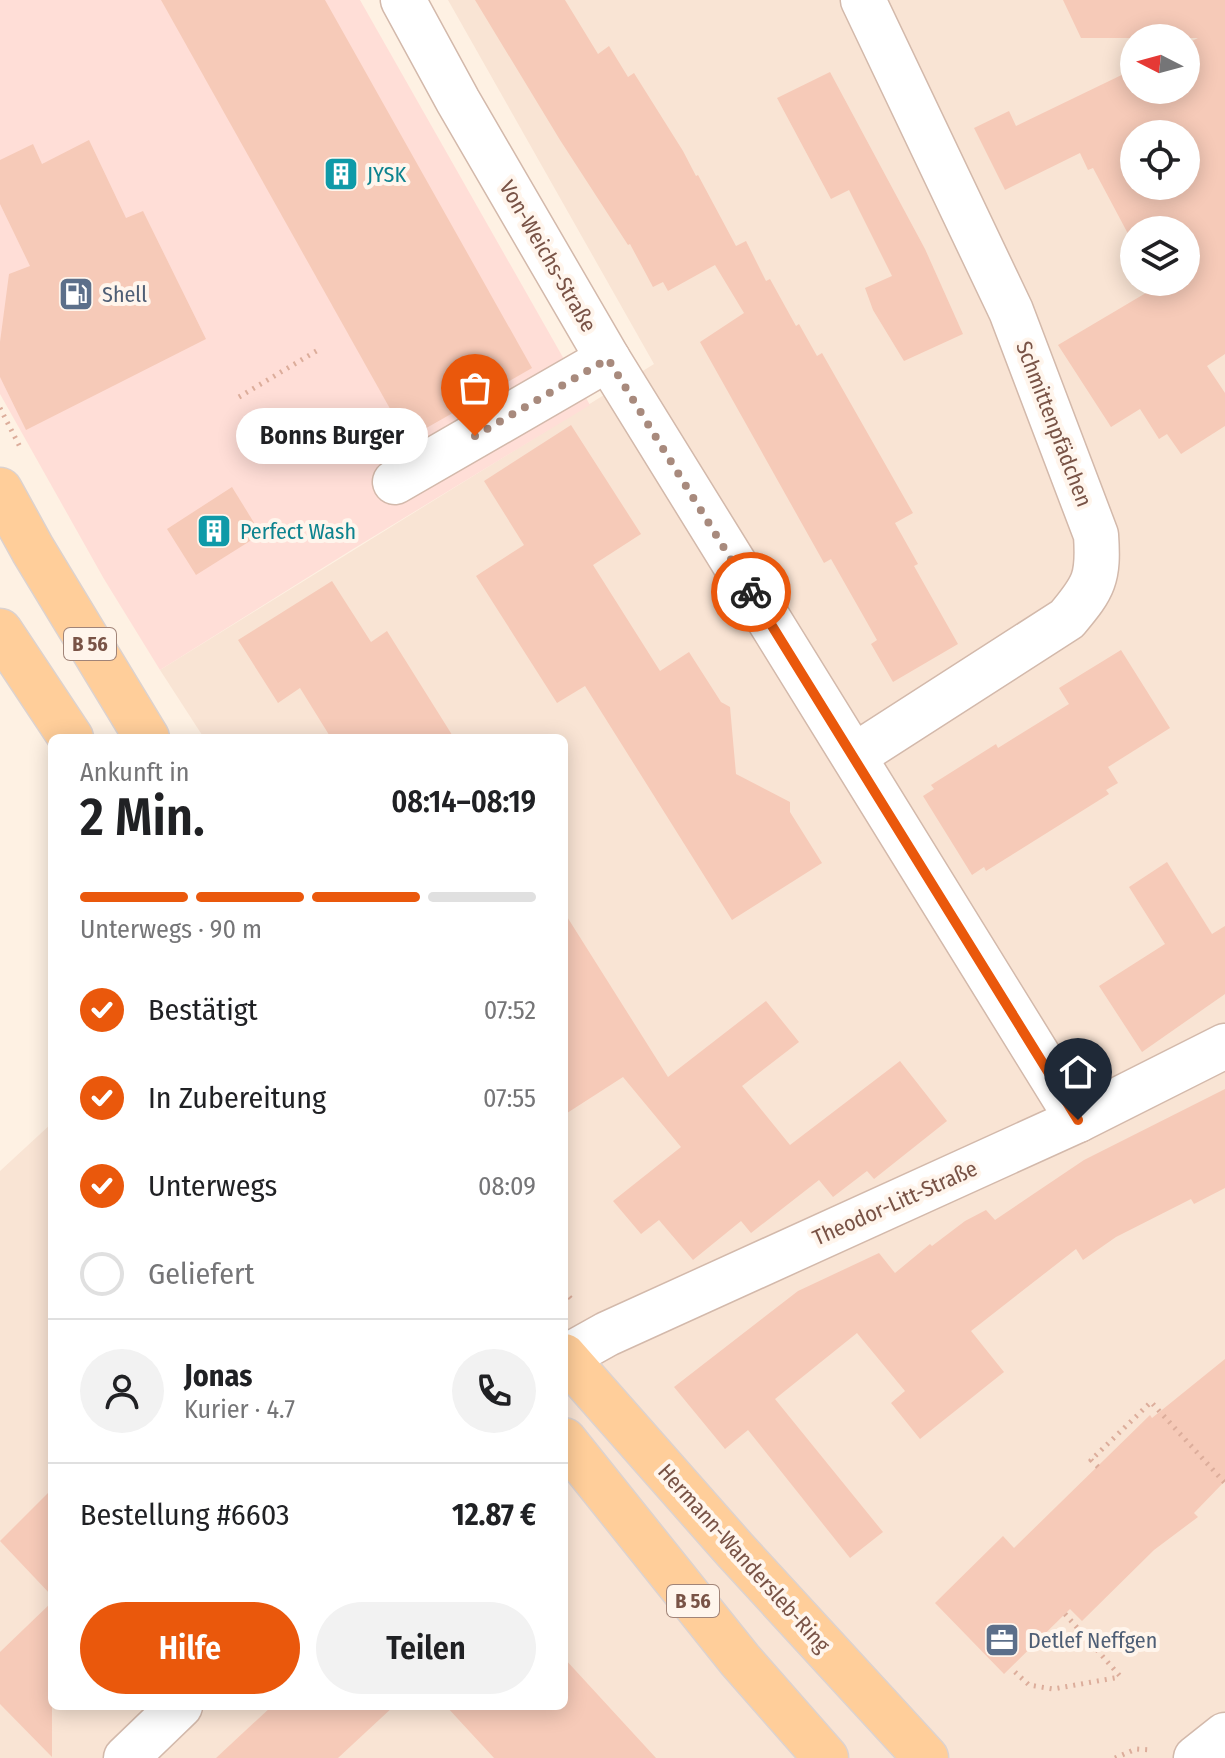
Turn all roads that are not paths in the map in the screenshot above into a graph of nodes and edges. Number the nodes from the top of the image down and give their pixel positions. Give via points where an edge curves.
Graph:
1 (403, 0) edge
2 (863, 0) edge
3 (608, 359) junction
4 (395, 482) dead end
5 (0, 490) edge
6 (0, 631) edge
7 (68, 734) edge
8 (145, 734) edge
9 (854, 756) junction
10 (1225, 1046) edge
11 (1078, 1120) junction
12 (568, 1355) edge
13 (568, 1362) edge
14 (568, 1445) edge
15 (176, 1710) edge
16 (1225, 1735) edge
17 (1177, 1754) edge
18 (126, 1758) edge
19 (826, 1758) edge
20 (926, 1758) edge

1 - 3 street, Von-Weichs-Straße
2 - 9 street, Schmittenpfädchen via 1011,311 1096,535 1098,564 1090,592 1067,619
3 - 4 street
3 - 9 street, Von-Weichs-Straße
5 - 8 main road, B 56
6 - 7 main road
9 - 11 street, Von-Weichs-Straße
10 - 11 street, Theodor-Litt-Straße
11 - 12 street, Theodor-Litt-Straße
13 - 20 main road, Hermann-Wandersleb-Ring
14 - 19 main road, B 56 via 740,1660
15 - 18 street
16 - 17 street

